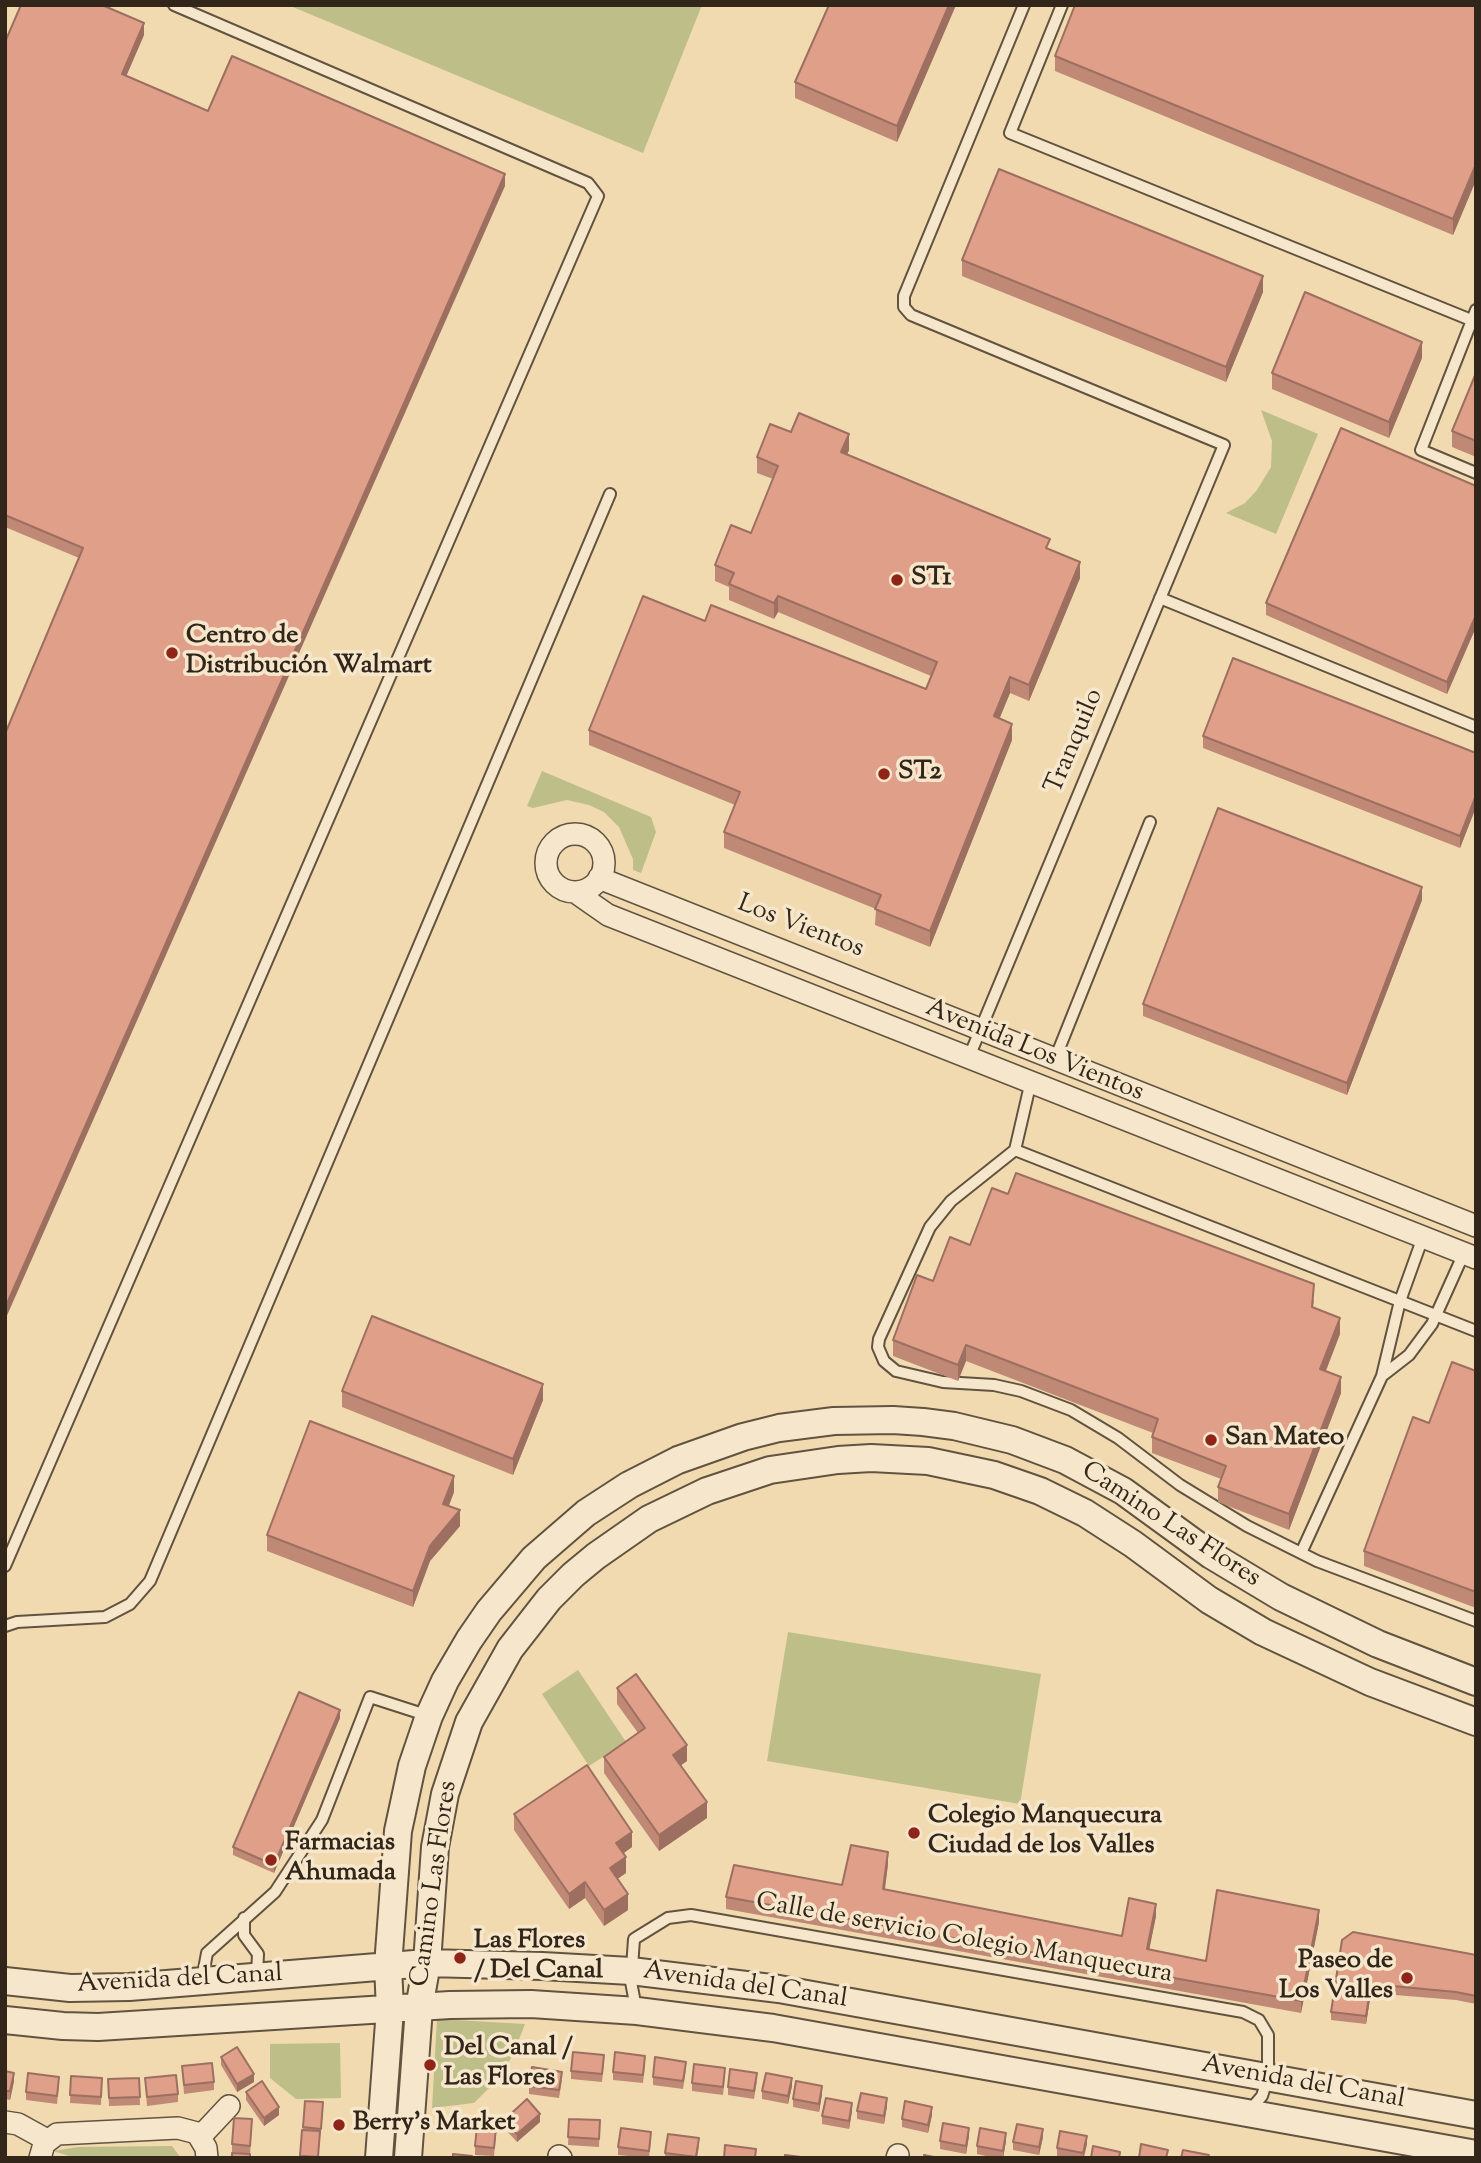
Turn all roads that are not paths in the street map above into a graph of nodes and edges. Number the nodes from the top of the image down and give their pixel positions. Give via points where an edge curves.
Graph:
1 (174, 5) edge
2 (1024, 5) edge
3 (1062, 5) edge
4 (1474, 317) edge
5 (1476, 473) edge
6 (610, 494) dead end
7 (1160, 598) junction
8 (1476, 727) edge
9 (1150, 822) dead end
10 (599, 878) junction
11 (575, 892) junction
12 (981, 1029) junction
13 (969, 1057) junction
14 (1055, 1059) junction
15 (1031, 1081) junction
16 (1015, 1150) junction
17 (1476, 1226) edge
18 (1423, 1237) junction
19 (1470, 1256) edge
20 (1400, 1301) junction
21 (1437, 1316) junction
22 (1476, 1331) edge
23 (1382, 1376) junction
24 (1301, 1553) junction
25 (5, 1566) edge
26 (1476, 1621) edge
27 (5, 1626) edge
28 (1476, 1682) edge
29 (429, 1716) junction
30 (1476, 1722) edge
31 (244, 1918) junction
32 (427, 1963) junction
33 (387, 1966) junction
34 (631, 1972) junction
35 (257, 1978) junction
36 (5, 1981) edge
37 (201, 1982) junction
38 (419, 2008) junction
39 (390, 2009) junction
40 (637, 2011) junction
41 (5, 2020) edge
42 (1268, 2077) junction
43 (229, 2106) dead end
44 (1246, 2113) junction
45 (1476, 2115) edge
46 (5, 2123) edge
47 (204, 2148) edge
48 (44, 2149) edge
49 (1476, 2154) edge
50 (379, 2158) edge
51 (408, 2158) edge

1 - 25 lane via 587,183 598,196
2 - 7 lane, Tranquilo via 904,296 904,307 911,315 1224,444
3 - 4 lane via 1010,133
4 - 5 lane via 1421,450
6 - 27 lane via 150,1581 130,1604 105,1617
7 - 8 lane
7 - 12 lane, Tranquilo
9 - 14 lane
10 - 11 street via 589,888
10 - 11 street, Avenida Los Vientos via 603,857 591,839 570,835 557,840 548,851 547,873 561,889
10 - 12 street, Los Vientos
11 - 13 street, Avenida Los Vientos via 608,915
12 - 13 lane, Tranquilo
12 - 14 street, Avenida Los Vientos
13 - 15 street, Avenida Los Vientos
14 - 17 street, Avenida Los Vientos
15 - 16 lane
15 - 18 street, Avenida Los Vientos
16 - 20 lane
16 - 24 lane via 951,1201 930,1227 879,1339 884,1361 896,1371 1021,1391 1071,1410 1213,1507
18 - 19 street, Avenida Los Vientos
18 - 20 lane
19 - 21 lane
20 - 21 lane
20 - 23 lane
21 - 22 lane
21 - 23 lane via 1409,1355
23 - 24 lane
24 - 26 lane
28 - 29 street, Camino Las Flores via 1378,1644 1281,1597 1211,1555 1123,1491 1065,1460 1012,1440 954,1426 853,1420 779,1428 710,1448 637,1480 586,1513 534,1558 489,1611 456,1661
29 - 31 lane via 370,1697 322,1820 275,1892
29 - 33 street, Camino Las Flores via 401,1812
30 - 32 street, Camino Las Flores via 1370,1682 1263,1632 1085,1513 1017,1483 971,1469 909,1460 838,1460 770,1470 688,1499 621,1537 549,1599 510,1649 469,1721 452,1767 435,1847
31 - 35 lane via 244,1935 258,1954
31 - 37 lane via 207,1953
32 - 33 street, Avenida del Canal
32 - 34 street, Avenida del Canal
32 - 38 street, Camino Las Flores
33 - 35 street, Avenida del Canal
33 - 39 street, Camino Las Flores
34 - 40 lane, Calle de servicio Colegio Manquecura
34 - 42 street, Avenida del Canal via 779,1989
34 - 42 lane, Calle de servicio Colegio Manquecura via 634,1939 668,1918 691,1915 1242,2011 1259,2020 1269,2035
35 - 37 street, Avenida del Canal
36 - 37 street, Avenida del Canal via 100,1988
38 - 39 street, Avenida del Canal
38 - 40 street, Avenida del Canal via 531,2004
38 - 51 street, Camino Las Flores
39 - 41 street, Avenida del Canal via 97,2027
39 - 50 street, Camino Las Flores
40 - 44 street, Avenida del Canal via 774,2028
42 - 44 lane, Calle de servicio Colegio Manquecura via 1262,2096
42 - 45 street, Avenida del Canal
43 - 47 street
44 - 49 street, Avenida del Canal
46 - 48 street via 18,2124
47 - 48 street via 191,2130 178,2127 63,2133

